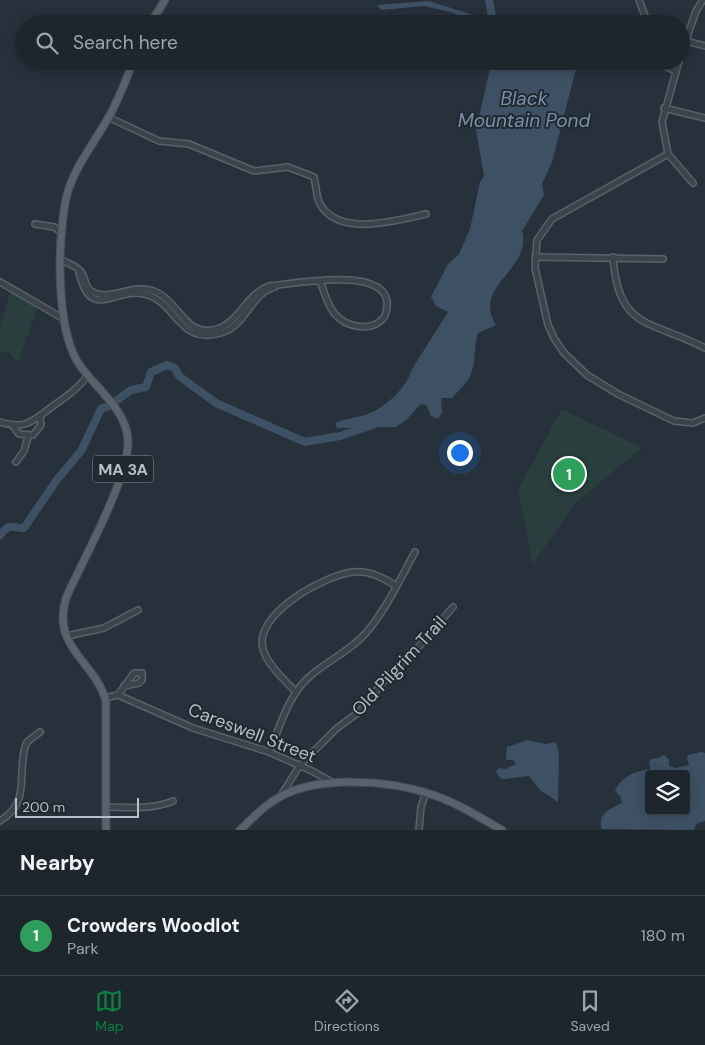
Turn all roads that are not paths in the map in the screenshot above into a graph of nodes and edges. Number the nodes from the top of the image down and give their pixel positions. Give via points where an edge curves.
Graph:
1 (165, 0) edge
2 (639, 0) edge
3 (703, 0) edge
4 (156, 15) edge
5 (645, 15) edge
6 (690, 31) edge
7 (690, 42) edge
8 (705, 46) edge
9 (129, 70) edge
10 (676, 71) edge
11 (664, 108) junction
12 (110, 115) junction
13 (705, 118) edge
14 (668, 154) junction
15 (693, 183) dead end
16 (426, 214) dead end
17 (34, 224) dead end
18 (62, 233) junction
19 (534, 257) junction
20 (612, 257) junction
21 (62, 260) junction
22 (663, 260) dead end
23 (320, 281) junction
24 (0, 282) edge
25 (64, 319) junction
26 (705, 348) edge
27 (88, 375) junction
28 (40, 417) junction
29 (705, 418) edge
30 (0, 422) edge
31 (13, 426) junction
32 (28, 437) junction
33 (16, 462) dead end
34 (416, 552) dead end
35 (396, 586) junction
36 (453, 607) dead end
37 (138, 610) dead end
38 (67, 636) junction
39 (124, 686) dead end
40 (296, 692) junction
41 (118, 695) junction
42 (105, 698) junction
43 (40, 732) dead end
44 (269, 752) junction
45 (300, 765) junction
46 (332, 782) junction
47 (426, 792) junction
48 (280, 797) junction
49 (173, 801) dead end
50 (107, 807) junction
51 (0, 821) edge
52 (106, 830) edge
53 (240, 830) edge
54 (419, 830) edge
55 (502, 830) edge

1 - 4 main road
2 - 5 street
3 - 6 street
7 - 8 street
9 - 12 main road, MA 3A
10 - 11 street
11 - 13 street
11 - 14 street via 662,130
12 - 16 street via 159,142 189,144 254,171 288,167 314,178 320,204 332,216 348,222 380,224
12 - 18 main road, MA 3A via 70,186
14 - 15 street
14 - 19 street via 552,219 540,234
17 - 18 street via 54,227
18 - 21 main road, MA 3A
19 - 20 street
19 - 29 street via 548,325 570,360 599,384 666,417 688,423
20 - 22 street
20 - 26 street via 618,290 633,315
21 - 23 street via 76,267 90,290 97,294 106,297 141,288 164,297 178,318 200,329 217,332 260,289
21 - 25 main road, MA 3A
23 - 23 street via 347,279 374,285 385,299 385,316 372,326 345,322 332,310
24 - 25 street
25 - 27 main road, MA 3A via 75,357
27 - 28 street via 71,395
27 - 38 main road, MA 3A via 120,417 127,434 128,449 110,503 66,598 63,616
28 - 31 street via 25,425
28 - 32 street via 40,428
30 - 31 street
31 - 32 street via 19,434
32 - 33 street
34 - 35 street
35 - 40 street via 379,616 358,642 312,674
35 - 40 street via 369,573 345,573 308,590 282,608 265,633 263,648 268,659
36 - 45 street, Old Pilgrim Trail via 360,711 336,729
37 - 38 street via 104,628
38 - 42 main road, MA 3A via 73,650 97,680
39 - 41 street
40 - 44 street
41 - 42 street
41 - 44 street, Careswell Street via 199,731
42 - 50 main road, MA 3A
43 - 51 street via 25,747 18,804
44 - 45 street, Careswell Street
45 - 46 street, Careswell Street
45 - 48 street, Old Pilgrim Trail
46 - 47 main road, Careswell Street via 394,786
46 - 48 main road via 307,786
47 - 54 street
47 - 55 main road, Careswell Street
48 - 53 main road
49 - 50 street via 142,808
50 - 52 main road, MA 3A

